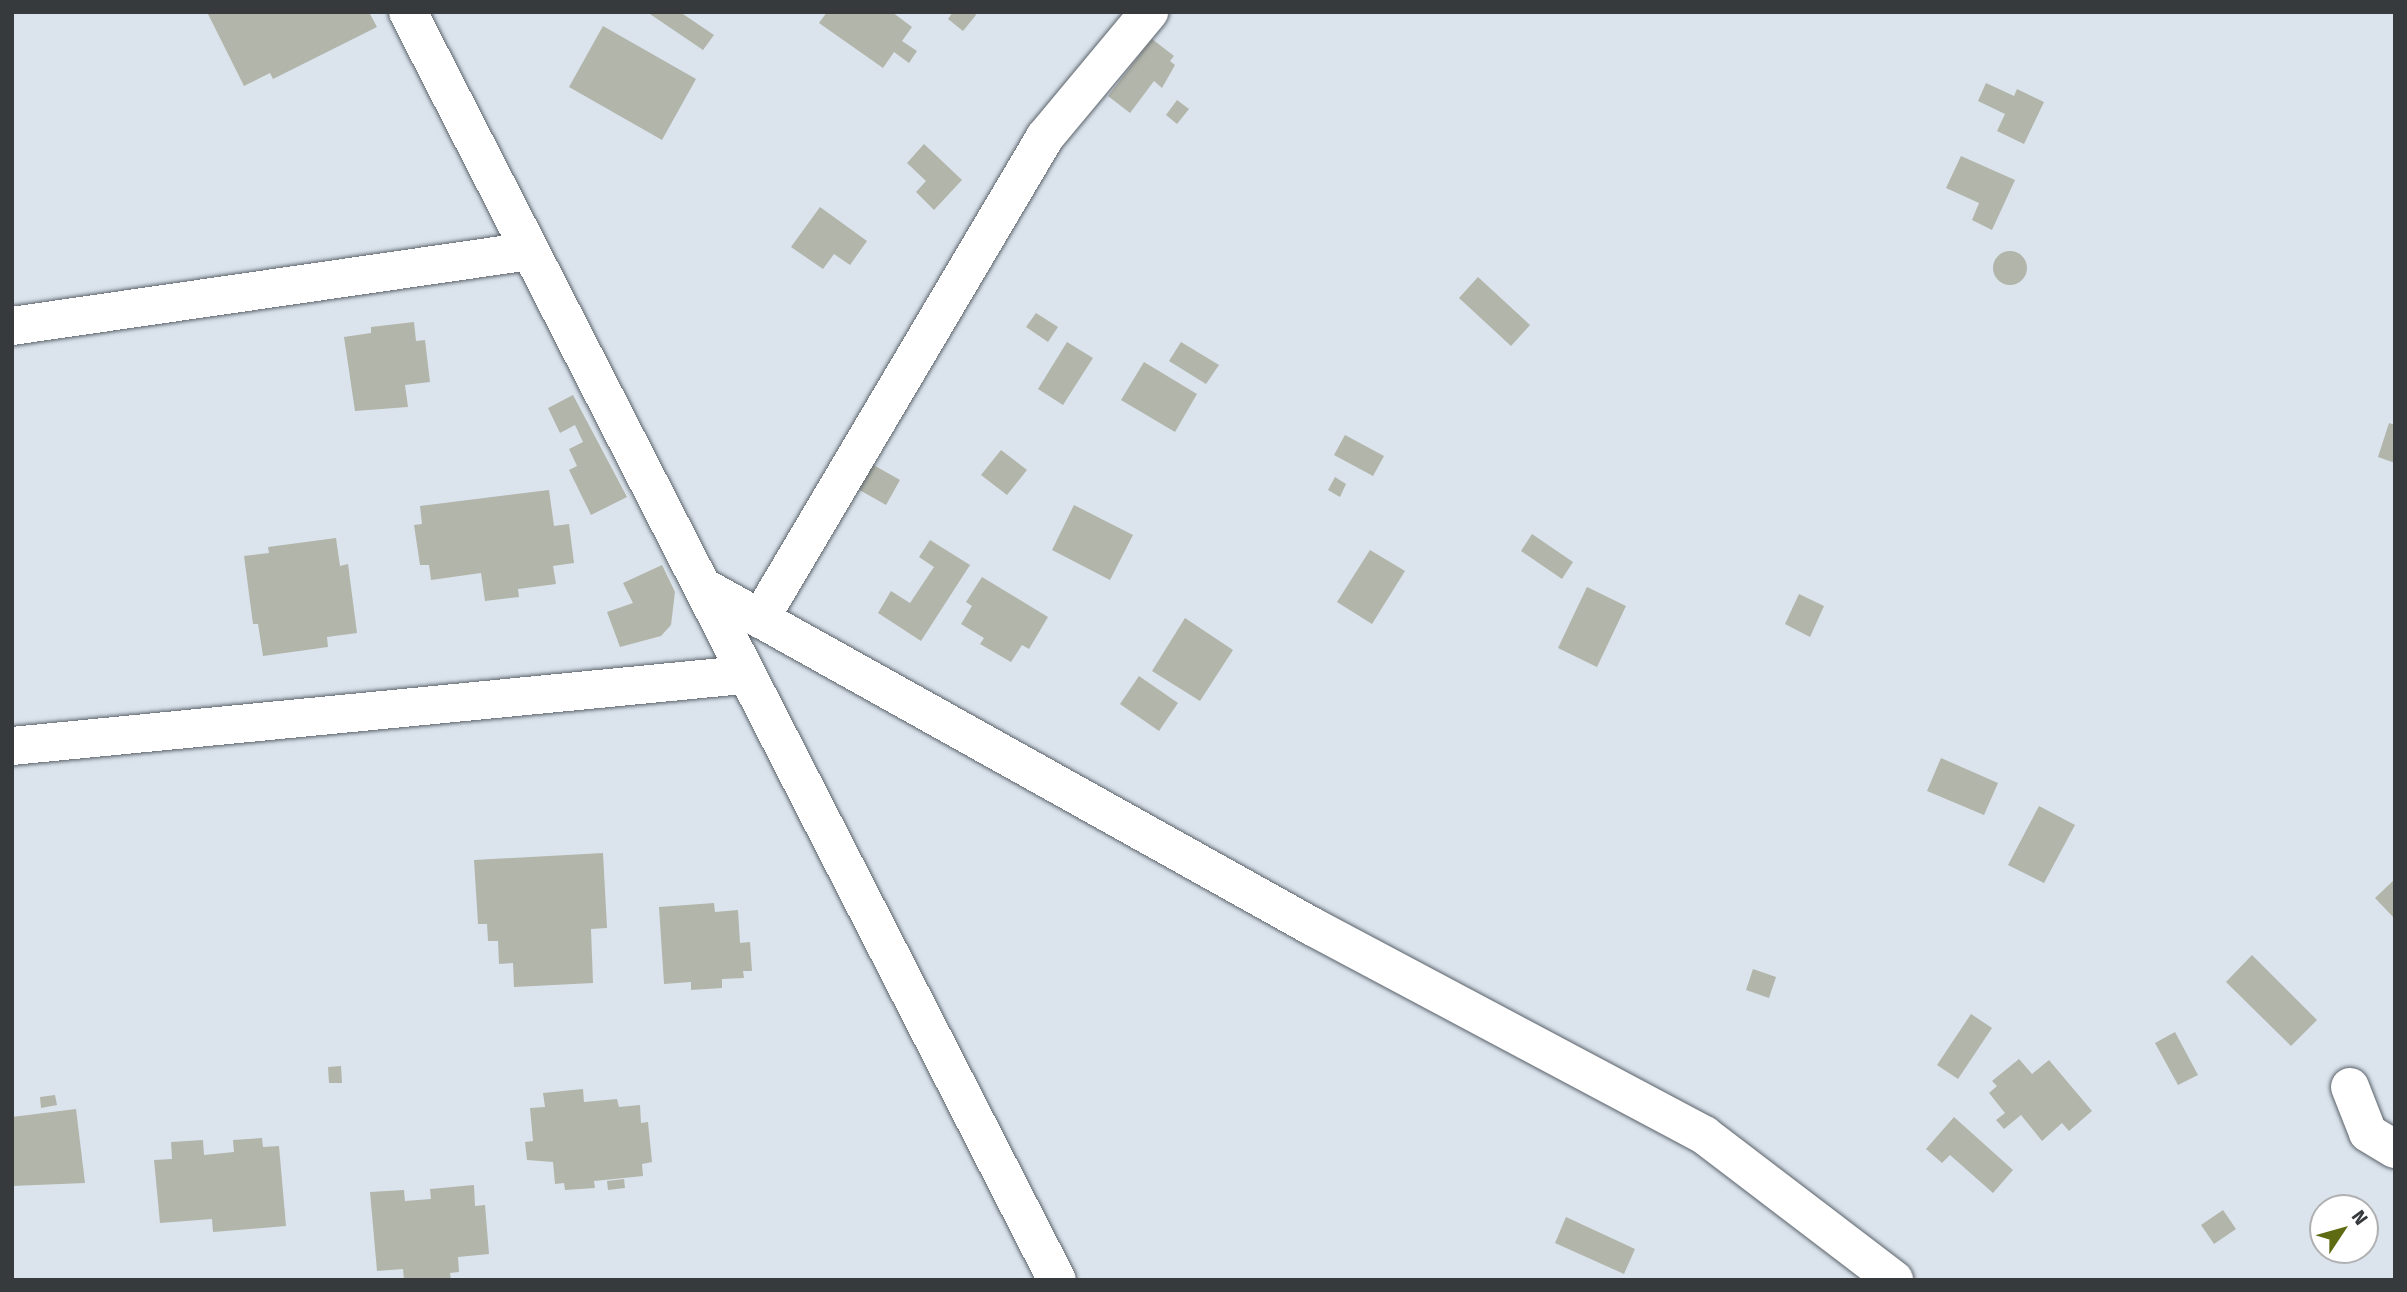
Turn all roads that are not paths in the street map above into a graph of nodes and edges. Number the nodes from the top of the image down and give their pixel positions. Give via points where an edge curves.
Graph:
1 (408, 12) edge
2 (1149, 12) edge
3 (530, 251) junction
4 (12, 326) edge
5 (707, 589) junction
6 (760, 619) junction
7 (743, 675) junction
8 (12, 746) edge
9 (2350, 1087) dead end
10 (2395, 1149) edge
11 (1045, 1278) edge
12 (1894, 1280) edge

1 - 3 street
2 - 6 street via 1045,137
3 - 4 street
3 - 5 street
5 - 6 street
5 - 7 street
6 - 12 street via 1313,927 1704,1135
7 - 8 street
7 - 11 street
9 - 10 street via 2368,1133

